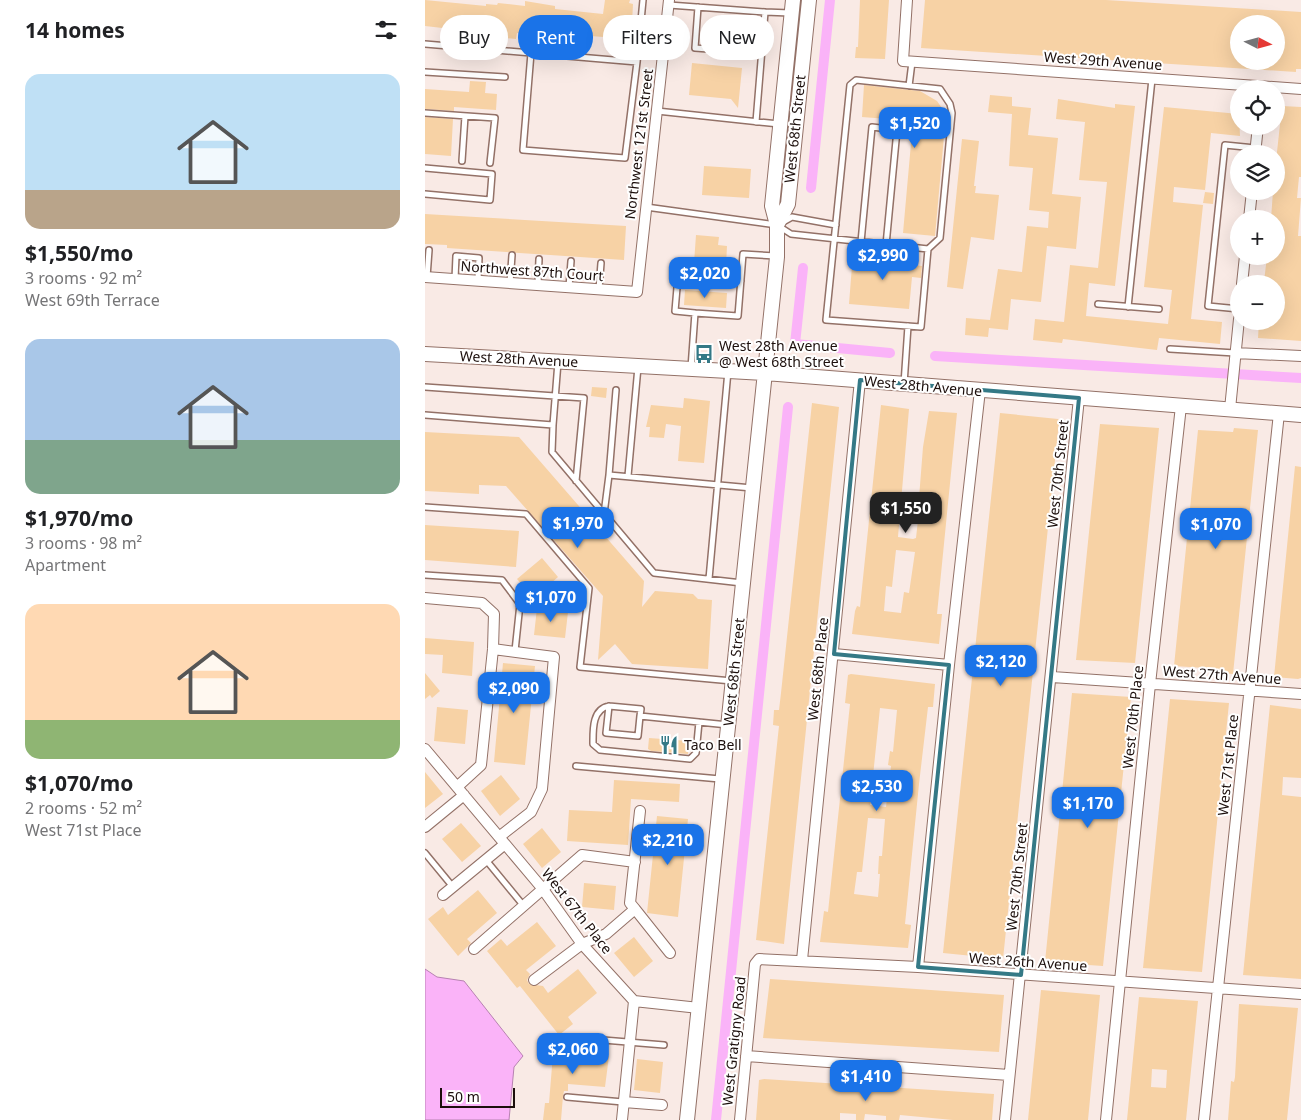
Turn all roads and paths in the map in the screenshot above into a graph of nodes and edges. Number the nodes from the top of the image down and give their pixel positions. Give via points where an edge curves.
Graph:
1 (643, 0) edge
2 (809, 0) edge
3 (907, 0) edge
4 (669, 2) edge
5 (792, 6) edge
6 (698, 7) junction
7 (765, 12) junction
8 (765, 15) edge
9 (425, 44) edge
10 (700, 48) edge
11 (518, 52) edge
12 (593, 58) edge
13 (530, 60) edge
14 (761, 60) edge
15 (637, 62) junction
16 (907, 62) junction
17 (425, 72) edge
18 (505, 77) dead end
19 (1152, 78) junction
20 (1230, 84) edge
21 (909, 86) junction
22 (1285, 88) edge
23 (1301, 89) edge
24 (657, 110) junction
25 (425, 113) edge
26 (465, 116) junction
27 (756, 122) junction
28 (780, 124) junction
29 (1230, 146) edge
30 (461, 161) dead end
31 (490, 162) dead end
32 (425, 168) edge
33 (425, 194) edge
34 (645, 207) junction
35 (777, 225) junction
36 (835, 225) junction
37 (833, 239) junction
38 (861, 242) junction
39 (886, 245) junction
40 (928, 249) junction
41 (429, 250) dead end
42 (512, 255) dead end
43 (777, 257) junction
44 (539, 259) dead end
45 (571, 262) dead end
46 (601, 263) dead end
47 (426, 277) edge
48 (455, 279) junction
49 (477, 281) junction
50 (741, 281) junction
51 (510, 283) junction
52 (538, 285) junction
53 (569, 287) junction
54 (599, 289) junction
55 (637, 292) joint
56 (1098, 304) dead end
57 (1128, 307) junction
58 (1230, 308) edge
59 (1159, 309) dead end
60 (695, 313) junction
61 (908, 326) junction
62 (1238, 330) edge
63 (1170, 349) dead end
64 (1235, 353) junction
65 (425, 354) edge
66 (1301, 356) edge
67 (558, 362) junction
68 (638, 366) junction
69 (691, 369) junction
70 (728, 371) junction
71 (765, 373) junction
72 (860, 380) junction
73 (904, 384) junction
74 (425, 387) edge
75 (616, 390) dead end
76 (980, 390) junction
77 (555, 396) junction
78 (1079, 398) junction
79 (1181, 406) junction
80 (1230, 409) junction
81 (1279, 413) junction
82 (425, 415) edge
83 (1301, 415) edge
84 (553, 425) junction
85 (609, 474) junction
86 (628, 476) junction
87 (576, 481) junction
88 (717, 485) junction
89 (752, 488) junction
90 (425, 507) edge
91 (604, 514) junction
92 (425, 576) edge
93 (709, 579) junction
94 (743, 583) junction
95 (425, 598) edge
96 (493, 649) junction
97 (515, 652) junction
98 (834, 654) junction
99 (949, 665) junction
100 (1052, 676) junction
101 (733, 682) junction
102 (1149, 684) junction
103 (1250, 691) junction
104 (1301, 694) edge
105 (609, 706) junction
106 (640, 716) junction
107 (699, 722) junction
108 (729, 725) junction
109 (426, 752) edge
110 (576, 766) dead end
111 (723, 779) junction
112 (461, 791) junction
113 (641, 811) dead end
114 (425, 827) edge
115 (502, 841) junction
116 (425, 853) edge
117 (486, 860) junction
118 (635, 862) junction
119 (453, 887) junction
120 (542, 888) junction
121 (443, 895) dead end
122 (523, 905) junction
123 (635, 909) junction
124 (582, 944) junction
125 (474, 949) dead end
126 (670, 953) dead end
127 (802, 960) junction
128 (755, 964) joint
129 (919, 967) junction
130 (1021, 975) junction
131 (534, 980) dead end
132 (1120, 982) junction
133 (1219, 988) junction
134 (1301, 994) edge
135 (634, 1001) junction
136 (699, 1008) junction
137 (579, 1038) dead end
138 (630, 1041) junction
139 (664, 1045) dead end
140 (746, 1056) junction
141 (1009, 1075) junction
142 (567, 1097) dead end
143 (624, 1102) junction
144 (662, 1106) dead end
145 (622, 1120) edge
146 (687, 1120) edge
147 (740, 1120) edge
148 (1005, 1120) edge
149 (1106, 1120) edge
150 (1205, 1120) edge

1 - 15 lane
2 - 35 main road, West 68th Street via 788,204
3 - 16 street
4 - 6 lane
4 - 24 street, Northwest 121st Street
5 - 7 lane
5 - 28 main road, West 68th Street
6 - 7 lane
6 - 10 lane via 695,48
7 - 8 lane
9 - 11 lane
12 - 15 lane
13 - 15 lane via 523,150 625,158
14 - 27 lane
16 - 19 street, West 29th Avenue
16 - 21 lane
17 - 18 lane
19 - 20 street, West 29th Avenue
19 - 57 lane
21 - 36 lane via 855,80 851,85
21 - 40 lane via 940,89 951,104 939,238
22 - 23 street, West 29th Avenue
24 - 27 lane
24 - 34 street, Northwest 121st Street
25 - 26 lane
26 - 30 lane
26 - 31 lane via 495,118
27 - 28 lane
28 - 35 main road, West 68th Street via 773,206
29 - 58 lane via 1225,145 1208,306
32 - 33 lane via 492,174 490,200
34 - 35 lane
34 - 55 street, Northwest 121st Street
35 - 36 lane via 792,217
35 - 37 lane via 791,234
35 - 43 main road, West 68th Street
36 - 37 lane
37 - 38 lane
37 - 61 lane via 826,320
38 - 39 lane
38 - 39 lane via 872,127 897,130
39 - 40 lane
40 - 61 lane via 921,327
41 - 47 lane
42 - 51 lane
43 - 50 lane via 743,254
43 - 71 main road, West 68th Street
44 - 52 lane
45 - 53 lane
46 - 54 lane
47 - 48 street, Northwest 87th Court
48 - 49 street, Northwest 87th Court
48 - 49 lane via 456,256 479,258
49 - 51 street, Northwest 87th Court
50 - 60 lane via 739,316
50 - 60 lane via 678,276 675,311
51 - 52 street, Northwest 87th Court
52 - 53 street, Northwest 87th Court
53 - 54 street, Northwest 87th Court
54 - 55 street, Northwest 87th Court
56 - 57 lane
57 - 59 lane
60 - 69 lane
61 - 73 lane
62 - 64 street
63 - 64 lane
64 - 66 street
64 - 80 street
65 - 67 main road, West 28th Avenue
67 - 68 main road, West 28th Avenue
67 - 77 lane
68 - 69 main road, West 28th Avenue
68 - 86 lane
69 - 70 main road, West 28th Avenue
70 - 71 main road, West 28th Avenue
70 - 88 lane
71 - 72 main road, West 28th Avenue
71 - 89 main road, West 68th Street
72 - 73 main road, West 28th Avenue
72 - 98 street, West 68th Place
73 - 76 main road, West 28th Avenue
74 - 77 lane
75 - 85 lane
76 - 78 main road, West 28th Avenue
76 - 99 street
77 - 84 lane
77 - 87 lane via 584,398
78 - 79 main road, West 28th Avenue
78 - 100 street, West 70th Street
79 - 80 main road, West 28th Avenue
79 - 102 street, West 70th Place
80 - 81 main road, West 28th Avenue
81 - 83 main road, West 28th Avenue
81 - 103 street, West 71st Place
82 - 84 lane
84 - 87 lane via 552,452
85 - 86 lane
85 - 91 lane
86 - 88 lane
87 - 91 lane
88 - 89 lane
88 - 93 lane
89 - 94 main road, West 68th Street
90 - 101 lane via 526,514 589,588 580,667
91 - 93 lane via 654,573
92 - 97 lane via 502,580 519,604
93 - 94 lane
94 - 101 main road, West 68th Street
95 - 96 street via 482,602 494,614
96 - 97 street
96 - 112 street via 481,765
97 - 115 street via 554,657 542,789 531,812
98 - 99 street
98 - 127 street, West 68th Place
99 - 129 street
100 - 102 street, West 27th Avenue
100 - 130 street, West 70th Street
101 - 108 main road, West 68th Street
102 - 103 street, West 27th Avenue
102 - 132 street, West 70th Place
103 - 104 street, West 27th Avenue
103 - 133 street, West 71st Place
105 - 106 lane via 641,710
105 - 106 lane via 606,733 638,736
105 - 107 lane via 600,709 596,715 593,744 600,750 690,759 696,753
106 - 107 lane
107 - 108 lane
108 - 111 main road, West 68th Street
109 - 112 street
110 - 111 lane
111 - 136 main road, West 68th Street
112 - 114 street
112 - 115 street
113 - 118 street
115 - 117 street
115 - 120 street, West 67th Place
116 - 119 lane
117 - 119 street
117 - 122 lane
118 - 120 street via 582,855
118 - 123 street via 630,903
119 - 121 street
120 - 122 street
120 - 124 street, West 67th Place
122 - 125 street
123 - 124 street via 606,934
123 - 126 street
124 - 131 street
124 - 135 street, West 67th Place
127 - 128 street, West 26th Avenue via 759,959
127 - 129 street, West 26th Avenue
128 - 140 street, West Gratigny Road
129 - 130 street, West 26th Avenue
130 - 132 street, West 26th Avenue
130 - 141 street, West 70th Street
132 - 133 street, West 26th Avenue
132 - 149 street, West 70th Place
133 - 134 street, West 26th Avenue
133 - 150 street, West 71st Place
135 - 136 street
135 - 138 street
136 - 146 main road, West 68th Street
137 - 138 lane
138 - 139 lane
138 - 143 street
140 - 141 street
140 - 147 street, West Gratigny Road
141 - 148 street, West 70th Street
142 - 143 lane
143 - 144 street
143 - 145 street

